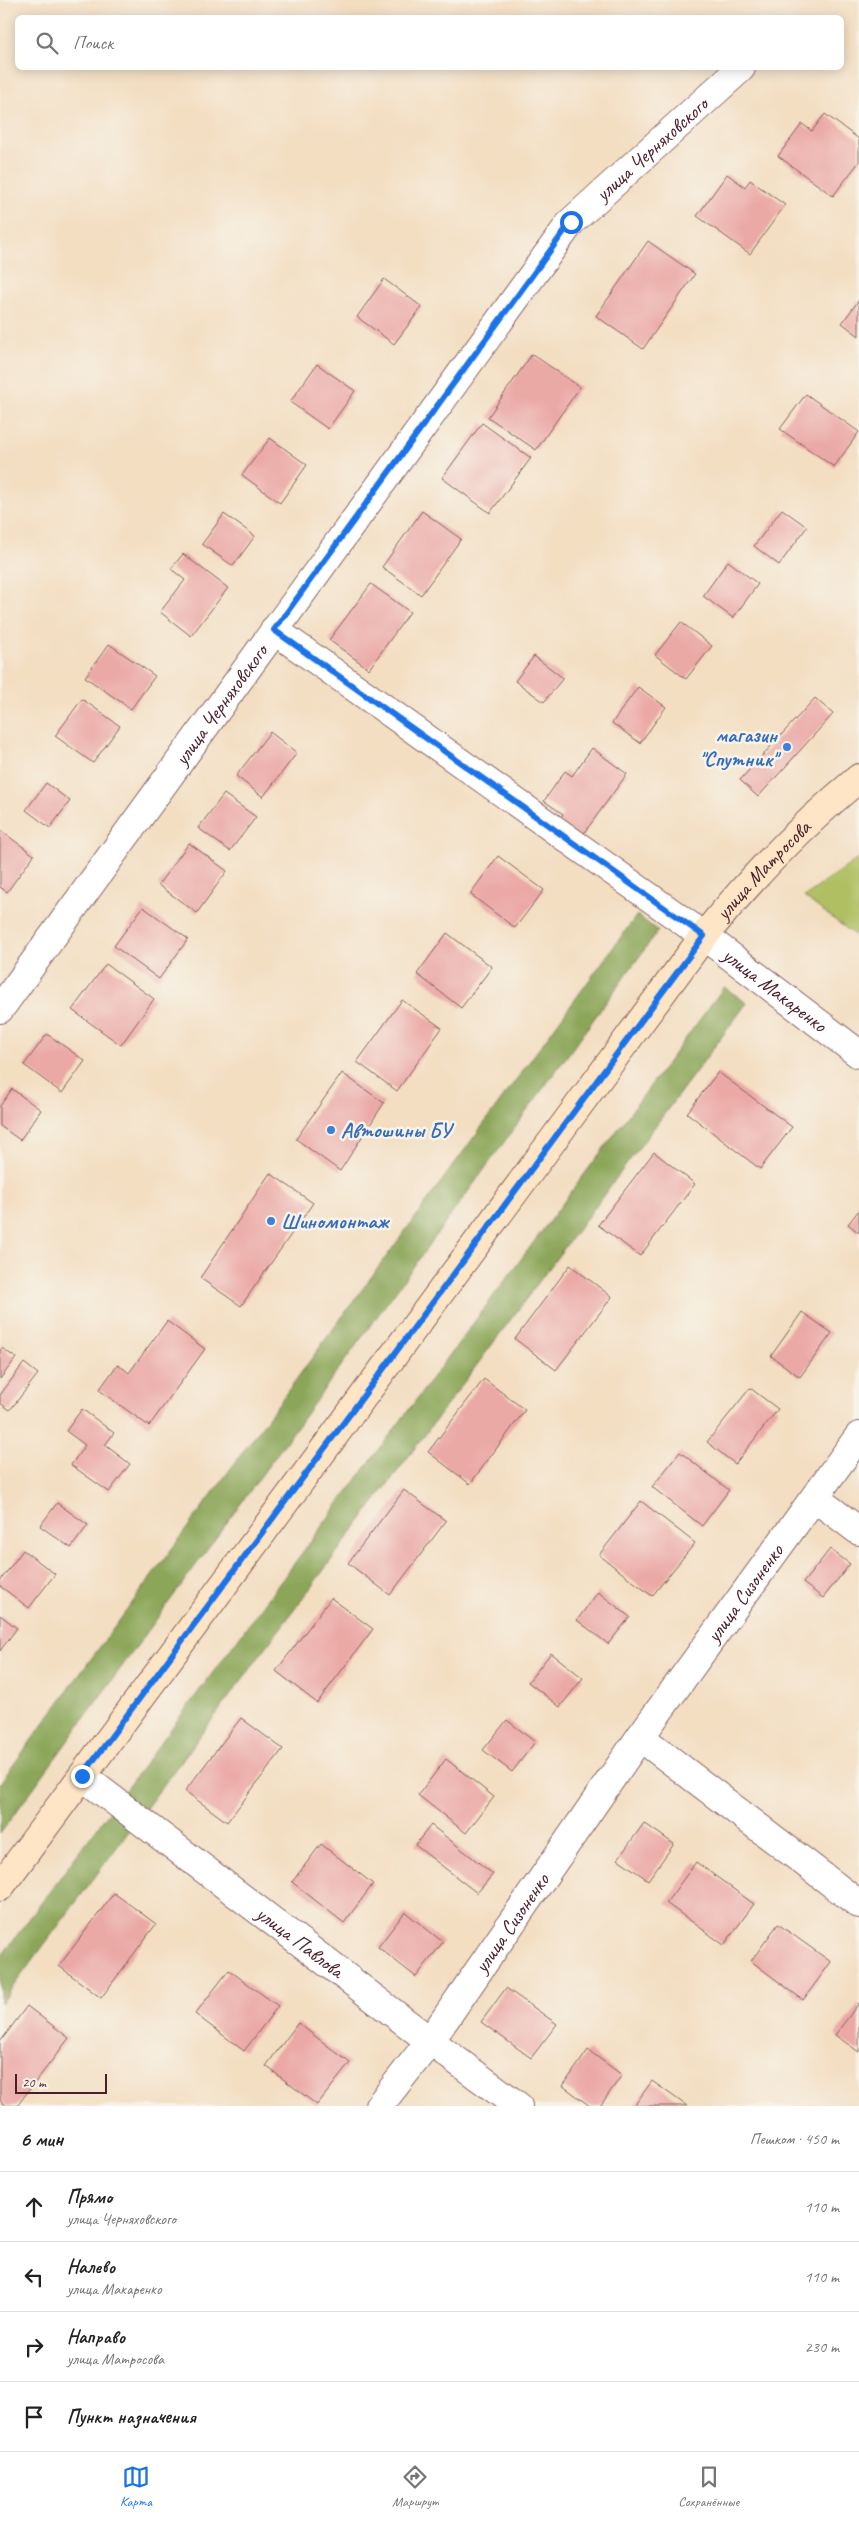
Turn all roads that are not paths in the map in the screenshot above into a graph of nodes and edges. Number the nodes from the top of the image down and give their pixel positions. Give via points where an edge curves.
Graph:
1 (739, 70) edge
2 (274, 630) junction
3 (859, 778) edge
4 (704, 936) junction
5 (0, 1009) edge
6 (859, 1054) edge
7 (859, 1436) edge
8 (815, 1498) junction
9 (859, 1531) edge
10 (640, 1737) junction
11 (82, 1776) junction
12 (0, 1886) edge
13 (859, 1904) edge
14 (430, 2041) junction
15 (379, 2106) edge
16 (518, 2106) edge

1 - 2 street, улица Черняховского via 571,222
2 - 4 street, улица Макаренко
2 - 5 street, улица Черняховского
3 - 4 main road, улица Матросова via 814,816
4 - 6 street, улица Макаренко
4 - 11 main road, улица Матросова
7 - 8 street, улица Сизоненко
8 - 9 street
8 - 10 street, улица Сизоненко
10 - 13 street
10 - 14 street, улица Сизоненко
11 - 12 main road, улица Матросова
11 - 14 street, улица Павлова
14 - 15 street, улица Сизоненко
14 - 16 street, улица Павлова

